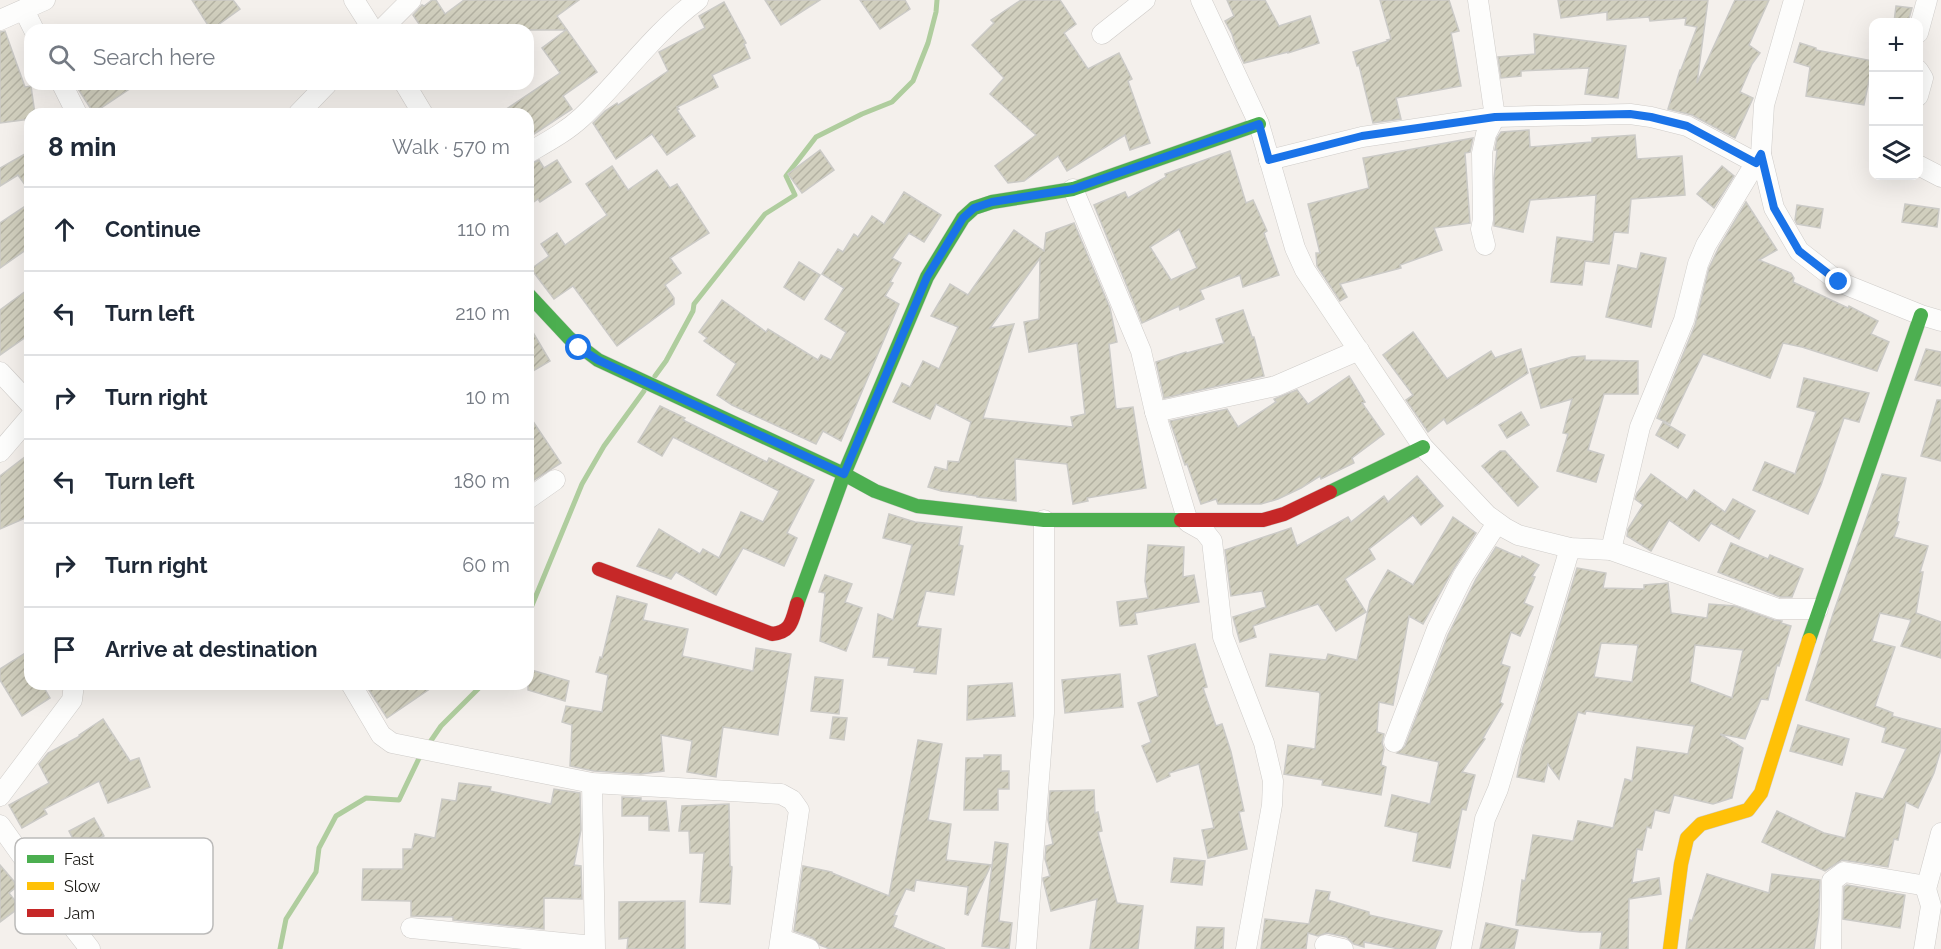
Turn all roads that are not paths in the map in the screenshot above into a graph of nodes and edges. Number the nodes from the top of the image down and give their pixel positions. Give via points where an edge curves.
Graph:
1 (45, 0) edge
2 (354, 0) edge
3 (411, 0) edge
4 (698, 0) edge
5 (1145, 0) edge
6 (1201, 0) edge
7 (1478, 0) edge
8 (1794, 0) edge
9 (1927, 0) edge
10 (24, 10) junction
11 (1922, 18) edge
12 (0, 20) edge
13 (31, 24) edge
14 (369, 24) edge
15 (387, 24) edge
16 (1102, 34) dead end
17 (65, 90) edge
18 (321, 90) edge
19 (409, 90) edge
20 (74, 108) edge
21 (304, 108) edge
22 (419, 108) edge
23 (1495, 117) junction
24 (1259, 124) junction
25 (534, 150) edge
26 (1758, 159) junction
27 (1269, 160) junction
28 (1923, 168) edge
29 (1941, 177) edge
30 (1073, 189) junction
31 (1485, 245) dead end
32 (534, 301) edge
33 (1921, 315) junction
34 (1941, 321) edge
35 (1359, 350) junction
36 (0, 372) edge
37 (24, 398) edge
38 (1155, 412) junction
39 (24, 424) edge
40 (1424, 447) junction
41 (0, 452) edge
42 (844, 474) junction
43 (555, 480) dead end
44 (534, 496) edge
45 (1044, 520) junction
46 (1188, 522) junction
47 (1497, 523) junction
48 (1570, 548) junction
49 (1611, 550) junction
50 (599, 569) dead end
51 (1818, 609) junction
52 (73, 690) edge
53 (355, 690) edge
54 (1394, 742) dead end
55 (592, 783) junction
56 (0, 796) edge
57 (0, 825) edge
58 (1941, 833) edge
59 (15, 846) edge
60 (1937, 868) edge
61 (1926, 889) junction
62 (411, 928) dead end
63 (79, 934) edge
64 (780, 944) edge
65 (594, 948) edge
66 (90, 949) edge
67 (809, 949) edge
68 (1026, 949) edge
69 (1246, 949) edge
70 (1461, 949) edge
71 (1670, 949) edge
72 (1831, 949) edge
73 (1924, 949) edge

1 - 10 street
2 - 14 street
3 - 15 street
4 - 25 street via 671,20 582,118
5 - 16 street
6 - 24 street
7 - 23 street
8 - 26 street via 1764,105
9 - 11 street
10 - 12 street
10 - 13 street
17 - 20 street
18 - 21 street
19 - 22 street
23 - 26 street via 1651,117 1687,126
23 - 27 street via 1362,136
23 - 31 street via 1482,153 1481,229
24 - 27 street
24 - 30 street
26 - 33 street via 1774,208 1799,251 1839,282
26 - 49 street via 1698,264 1684,320 1640,427
27 - 35 street via 1305,270
28 - 29 street
30 - 38 street via 1141,351
30 - 42 street via 992,202 974,208 963,218 927,277
32 - 42 street via 563,334 598,360
33 - 34 street
33 - 51 street
35 - 38 street via 1276,386
35 - 40 street
36 - 37 street
38 - 46 street
39 - 41 street
40 - 46 street via 1284,514 1263,520
40 - 47 street
42 - 45 street via 875,491 917,506
42 - 50 street via 789,627 782,633 772,634
43 - 44 street
45 - 46 street
45 - 68 street via 1044,713
46 - 69 street via 1204,531 1212,542 1223,637 1264,743 1273,781
47 - 48 street via 1518,535
47 - 54 street via 1463,576 1437,629
48 - 49 street
48 - 70 street via 1498,789 1485,819
49 - 51 street via 1779,609
51 - 71 street via 1761,793 1748,810 1701,824 1687,838
52 - 56 street via 72,700
53 - 55 street via 381,735 392,744
55 - 64 street via 781,794 792,800 799,810
55 - 65 street
57 - 59 street
58 - 60 street
60 - 61 street
61 - 72 street via 1844,872 1832,881
61 - 73 street via 1931,906
62 - 65 street
63 - 66 street
64 - 67 street

